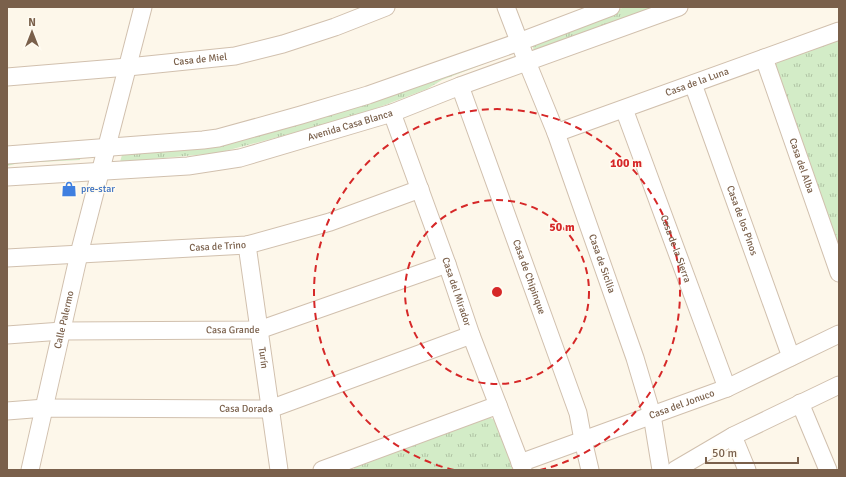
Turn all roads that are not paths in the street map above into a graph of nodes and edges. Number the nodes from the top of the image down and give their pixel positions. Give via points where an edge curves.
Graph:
1 (143, 7) edge
2 (386, 7) edge
3 (506, 7) edge
4 (612, 7) edge
5 (679, 7) edge
6 (839, 31) edge
7 (519, 42) junction
8 (764, 58) junction
9 (527, 62) junction
10 (128, 67) junction
11 (7, 77) edge
12 (693, 84) junction
13 (460, 86) junction
14 (624, 109) junction
15 (392, 113) junction
16 (556, 133) junction
17 (106, 149) junction
18 (7, 155) edge
19 (100, 170) junction
20 (7, 177) edge
21 (420, 189) junction
22 (247, 245) junction
23 (79, 254) junction
24 (7, 258) edge
25 (447, 264) junction
26 (839, 273) edge
27 (259, 330) junction
28 (62, 331) junction
29 (839, 334) edge
30 (7, 335) edge
31 (471, 335) junction
32 (791, 357) junction
33 (839, 385) edge
34 (727, 388) junction
35 (800, 403) junction
36 (498, 405) junction
37 (45, 408) junction
38 (270, 409) junction
39 (7, 411) edge
40 (652, 414) junction
41 (733, 436) junction
42 (583, 440) junction
43 (521, 466) edge
44 (30, 470) edge
45 (278, 470) edge
46 (323, 470) edge
47 (590, 470) edge
48 (661, 470) edge
49 (675, 470) edge
50 (747, 470) edge
51 (828, 470) edge

1 - 10 street, Calle Palermo
2 - 10 street, Casa de Miel via 335,27 235,56
3 - 7 street, Casa de Sicilia
4 - 7 street
5 - 9 street, Avenida Casa Blanca
6 - 8 street, Casa de la Luna
7 - 9 street, Casa de Sicilia
7 - 17 street via 368,95 218,138
8 - 12 street, Casa de la Luna
8 - 26 street, Casa del Alba
9 - 13 street, Avenida Casa Blanca
9 - 16 street, Casa de Sicilia
10 - 11 street, Casa de Miel
10 - 17 street, Calle Palermo
12 - 14 street, Casa de la Luna
12 - 32 street, Casa de los Pinos
13 - 15 street, Avenida Casa Blanca
13 - 42 street, Casa de Chipinque via 578,412
14 - 16 street, Casa de la Luna
14 - 34 street, Casa de la Sierra
15 - 19 street, Avenida Casa Blanca via 234,159 188,166
15 - 21 street, Casa del Mirador
16 - 40 street, Casa de Sicilia via 635,358
17 - 18 street
17 - 19 street, Calle Palermo
19 - 20 street, Avenida Casa Blanca
19 - 23 street, Calle Palermo
21 - 22 street, Casa de Trino via 330,222
21 - 25 street, Casa del Mirador
22 - 23 street, Casa de Trino
22 - 27 street, Turín
23 - 24 street, Casa de Trino
23 - 28 street, Calle Palermo
25 - 27 street, Casa Grande
25 - 31 street, Casa del Mirador
27 - 28 street, Casa Grande
27 - 38 street, Turín
28 - 30 street, Casa Grande
28 - 37 street, Calle Palermo
29 - 32 street, Casa del Jonuco
31 - 36 street, Casa del Mirador
31 - 38 street, Casa Dorada
32 - 34 street, Casa del Jonuco
33 - 35 street
34 - 40 street, Casa del Jonuco
35 - 41 street
35 - 51 street
36 - 43 street, Casa del Mirador
36 - 46 street
37 - 38 street, Casa Dorada
37 - 39 street, Casa Dorada
37 - 44 street, Calle Palermo
38 - 45 street, Turín
40 - 42 street, Casa del Jonuco
40 - 48 street, Casa de Sicilia
41 - 49 street
41 - 50 street
42 - 43 street, Casa del Jonuco
42 - 47 street, Casa de Chipinque

